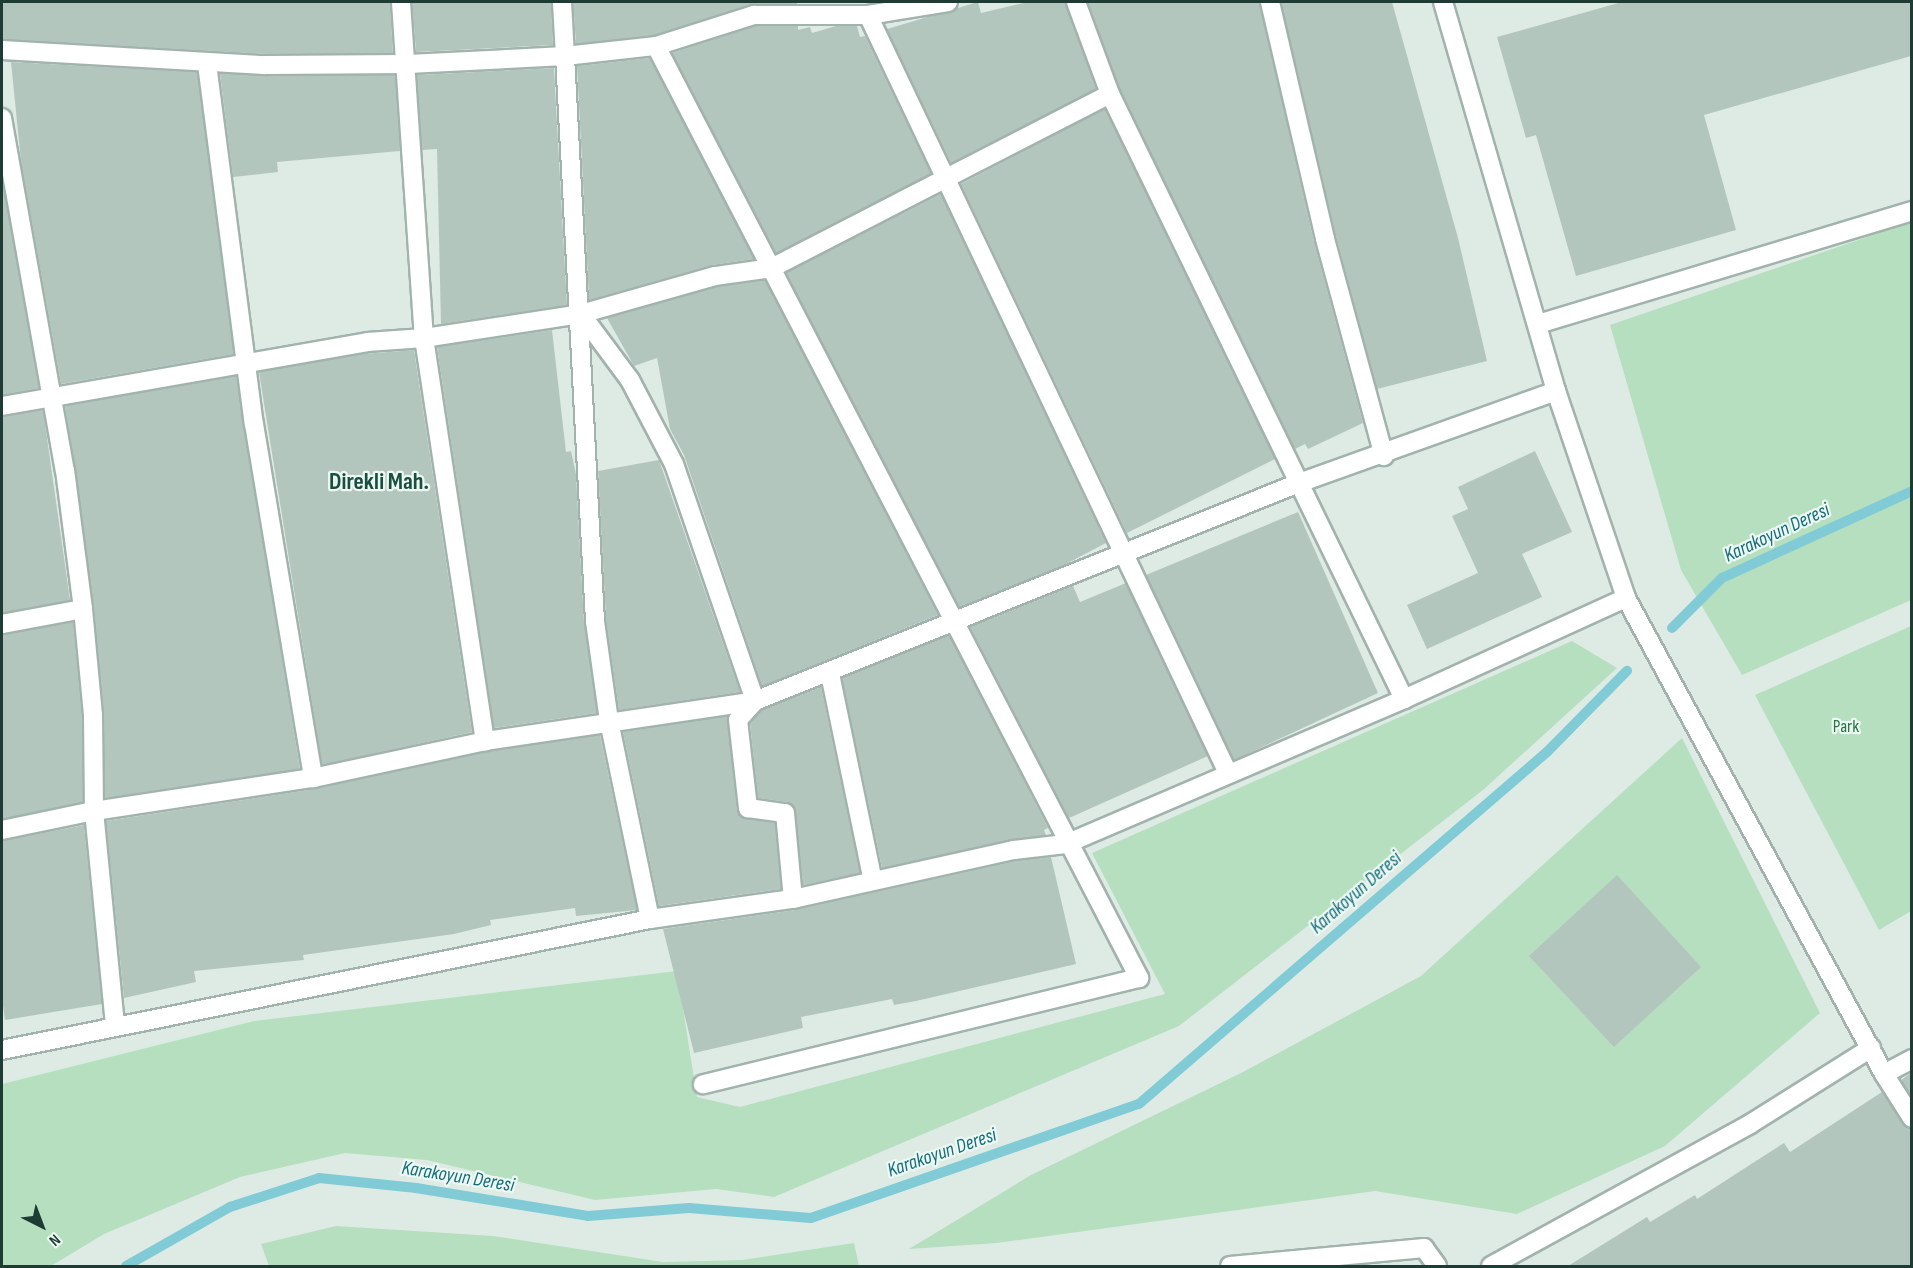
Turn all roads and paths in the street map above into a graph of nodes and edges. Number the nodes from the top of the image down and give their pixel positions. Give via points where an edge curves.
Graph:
1 (401, 2) edge
2 (562, 2) edge
3 (948, 2) edge
4 (1076, 2) edge
5 (1270, 2) edge
6 (1443, 2) edge
7 (868, 15) junction
8 (656, 46) junction
9 (2, 50) edge
10 (565, 56) junction
11 (207, 64) junction
12 (408, 64) junction
13 (1110, 94) junction
14 (2, 118) edge
15 (945, 181) junction
16 (7, 183) edge
17 (1911, 211) edge
18 (772, 268) junction
19 (581, 314) junction
20 (1538, 324) junction
21 (424, 338) junction
22 (249, 365) junction
23 (1556, 391) junction
24 (51, 398) junction
25 (2, 406) edge
26 (1384, 456) junction
27 (1299, 483) junction
28 (1121, 554) junction
29 (1626, 598) junction
30 (83, 609) junction
31 (955, 620) junction
32 (2, 624) edge
33 (830, 674) junction
34 (1404, 699) junction
35 (755, 701) junction
36 (609, 721) junction
37 (485, 741) junction
38 (1228, 774) junction
39 (313, 778) junction
40 (94, 812) junction
41 (2, 830) edge
42 (1066, 844) junction
43 (873, 881) junction
44 (793, 899) junction
45 (650, 919) junction
46 (115, 1026) junction
47 (1870, 1048) junction
48 (2, 1050) edge
49 (1911, 1059) edge
50 (1884, 1074) junction
51 (703, 1084) dead end
52 (1911, 1118) edge
53 (1230, 1266) edge
54 (1437, 1266) edge
55 (1491, 1266) edge

1 - 12 street
2 - 10 street
3 - 7 street
4 - 13 street
5 - 26 street via 1325,239
6 - 20 street
7 - 8 street via 754,15
7 - 15 street
8 - 10 street
8 - 18 street
9 - 11 street
10 - 12 street
10 - 19 street
11 - 12 street
11 - 22 street
12 - 21 street
13 - 15 street
13 - 27 street
14 - 16 street
15 - 18 street
15 - 28 street
16 - 24 street
17 - 20 street
18 - 19 street via 715,276
18 - 31 street
19 - 21 street
19 - 35 street via 630,380 674,464
19 - 36 street via 595,621
20 - 23 street
21 - 22 street via 367,342
21 - 37 street
22 - 24 street
22 - 39 street via 254,424
23 - 26 street
23 - 29 street
24 - 25 street
24 - 30 street
26 - 27 street
27 - 28 street
27 - 34 street
28 - 31 street
28 - 38 street
29 - 34 street
29 - 47 street
30 - 32 street
30 - 40 street via 93,715
31 - 33 street
31 - 42 street
33 - 35 street
33 - 43 street
34 - 38 street
35 - 36 street
35 - 44 street via 738,720 748,808 785,813
36 - 37 street
36 - 45 street
37 - 39 street
38 - 42 street
39 - 40 street
40 - 41 street
40 - 46 street
42 - 43 street via 1014,850
42 - 51 street via 1139,978
43 - 44 street
44 - 45 street
45 - 46 street
46 - 48 street
47 - 50 street
47 - 55 street via 1750,1124
49 - 50 street
50 - 52 street
53 - 54 street via 1424,1248

